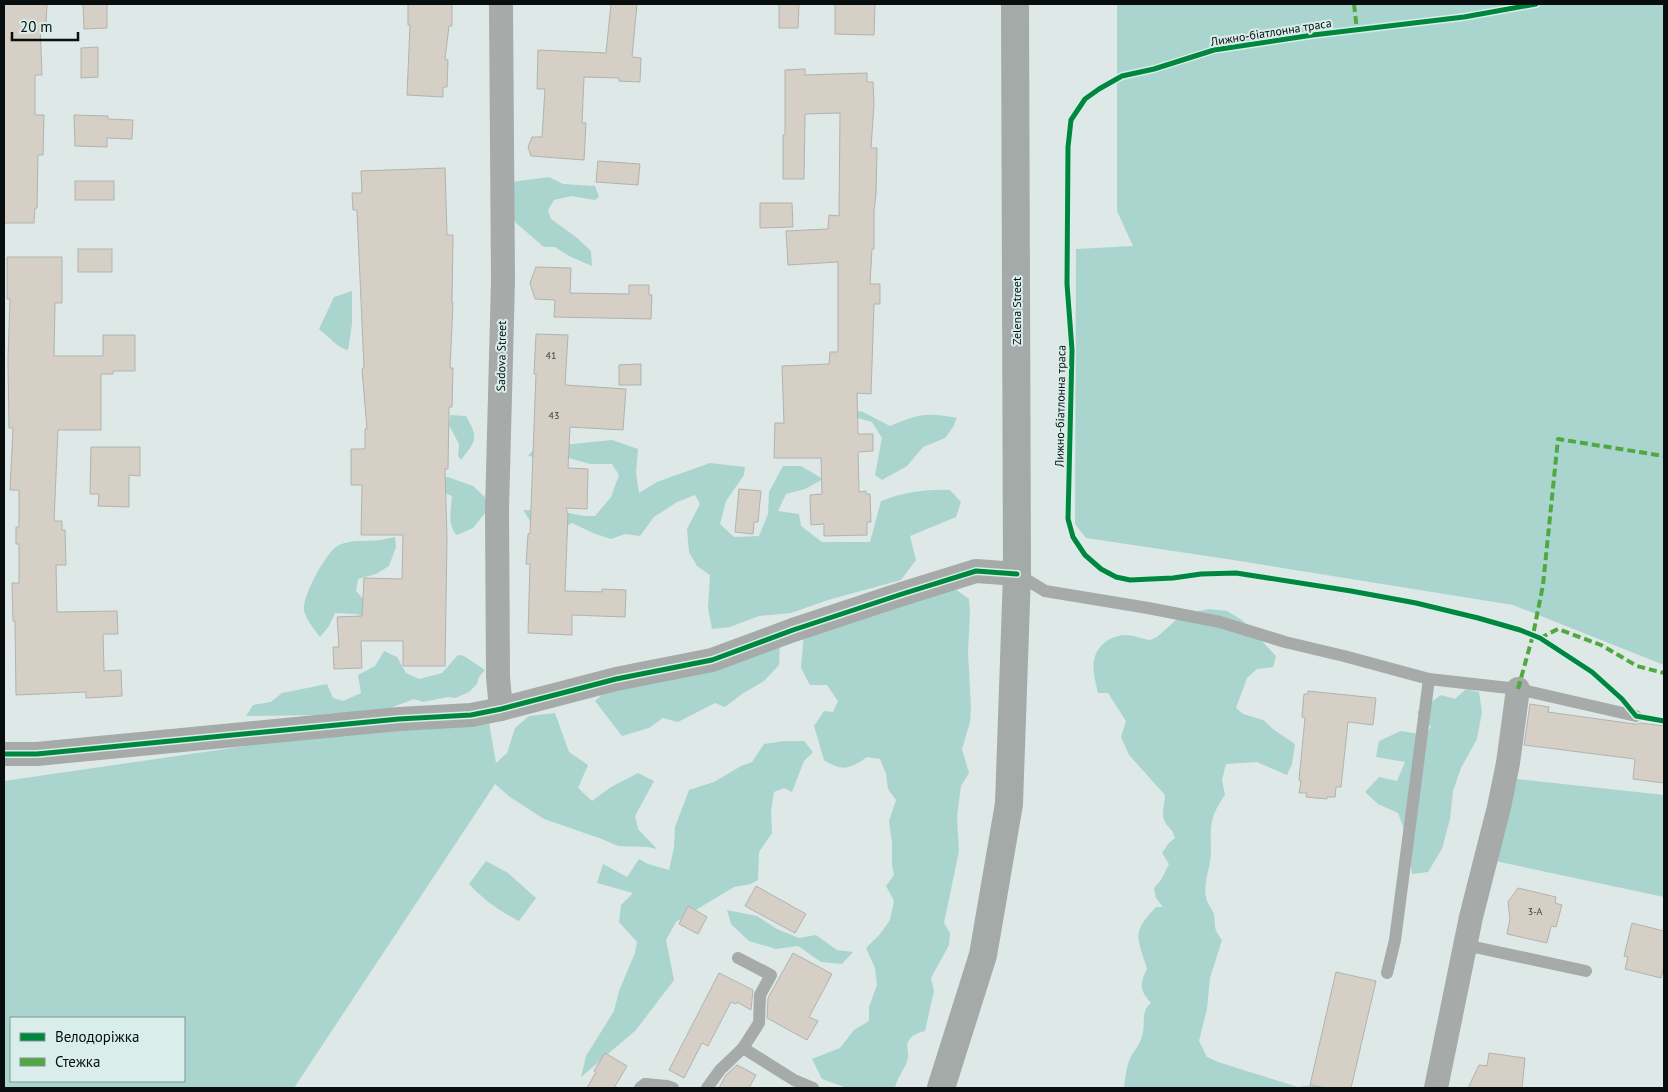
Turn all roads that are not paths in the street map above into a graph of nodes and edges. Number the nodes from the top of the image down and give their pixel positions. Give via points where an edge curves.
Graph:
1 (501, 4) edge
2 (1015, 4) edge
3 (1017, 574) junction
4 (1429, 680) junction
5 (1518, 690) junction
6 (501, 709) junction
7 (1636, 716) dead end
8 (4, 754) edge
9 (1465, 945) junction
10 (738, 958) dead end
11 (1586, 971) dead end
12 (1387, 973) dead end
13 (744, 1048) junction
14 (640, 1088) edge
15 (673, 1088) edge
16 (707, 1088) edge
17 (813, 1088) edge
18 (941, 1088) edge
19 (1436, 1088) edge

1 - 6 street, Sadova Street via 503,281 497,510
2 - 3 highway, Zelena Street
3 - 4 lane via 1045,591 1220,622
3 - 6 street via 976,571 802,627 712,660 616,679
3 - 18 highway, Zelena Street via 1009,804 983,955
4 - 5 lane
4 - 12 lane via 1395,940
5 - 7 lane
5 - 9 street via 1499,807
6 - 8 street via 471,715 37,754
9 - 11 lane
9 - 19 street
10 - 13 lane via 771,975 760,995 759,1023
13 - 16 lane via 720,1070
13 - 17 lane via 794,1080
14 - 15 lane via 645,1084

